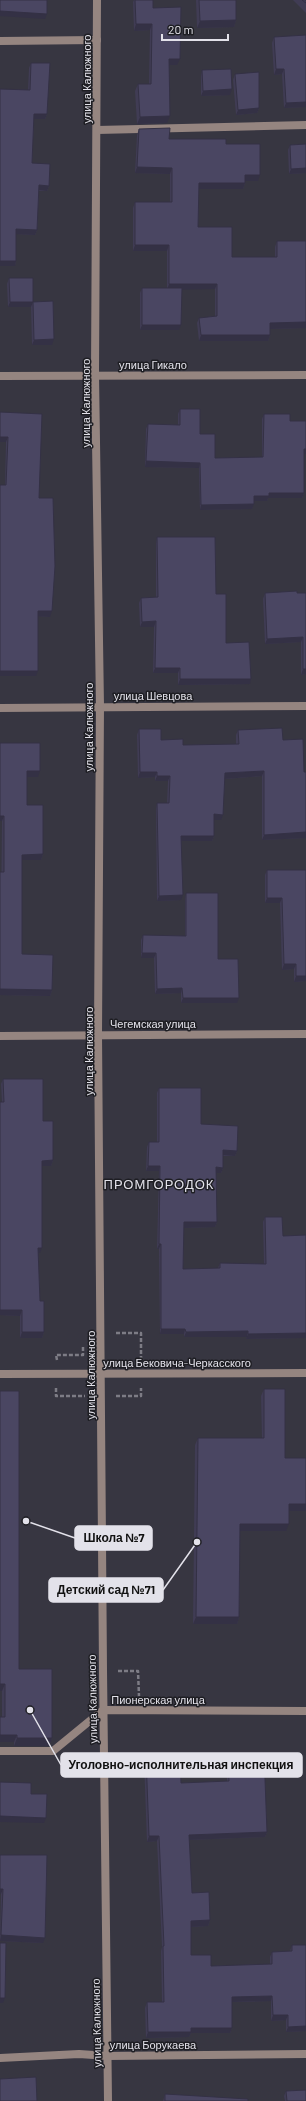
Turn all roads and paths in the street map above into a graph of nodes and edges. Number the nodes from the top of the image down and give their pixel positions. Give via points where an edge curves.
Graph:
1 (97, 0) edge
2 (97, 40) junction
3 (0, 41) edge
4 (306, 125) edge
5 (97, 130) junction
6 (95, 375) junction
7 (306, 375) edge
8 (0, 376) edge
9 (100, 706) junction
10 (306, 706) edge
11 (0, 708) edge
12 (98, 1034) junction
13 (306, 1034) edge
14 (0, 1036) edge
15 (116, 1333) dead end
16 (83, 1340) dead end
17 (57, 1360) dead end
18 (141, 1364) dead end
19 (306, 1373) edge
20 (0, 1374) edge
21 (101, 1374) junction
22 (141, 1384) dead end
23 (56, 1386) dead end
24 (86, 1396) dead end
25 (116, 1396) dead end
26 (118, 1671) dead end
27 (139, 1696) dead end
28 (103, 1710) junction
29 (306, 1711) edge
30 (0, 1751) edge
31 (306, 2054) edge
32 (108, 2056) junction
33 (0, 2058) edge
34 (108, 2101) edge

1 - 2 street, улица Калюжного
2 - 3 street
2 - 5 street, улица Калюжного
4 - 5 street
5 - 6 street, улица Калюжного
6 - 7 street, улица Гикало
6 - 8 street, улица Гикало
6 - 9 street, улица Калюжного
9 - 10 street, улица Шевцова
9 - 11 street, улица Шевцова
9 - 12 street, улица Калюжного
12 - 13 street, Чегемская улица
12 - 14 street, Чегемская улица
12 - 21 street, улица Калюжного
15 - 18 path via 141,1333
16 - 17 path via 83,1355 56,1355
19 - 21 street, улица Бековича-Черкасского
20 - 21 street, улица Бековича-Черкасского
21 - 28 street, улица Калюжного
22 - 25 path via 141,1396
23 - 24 path via 56,1396
26 - 27 path via 138,1671
28 - 29 street, Пионерская улица
28 - 30 street, Пионерская улица via 53,1751
28 - 32 street, улица Калюжного
31 - 32 street, улица Борукаева
32 - 33 street, улица Борукаева via 79,2054
32 - 34 street, улица Калюжного

